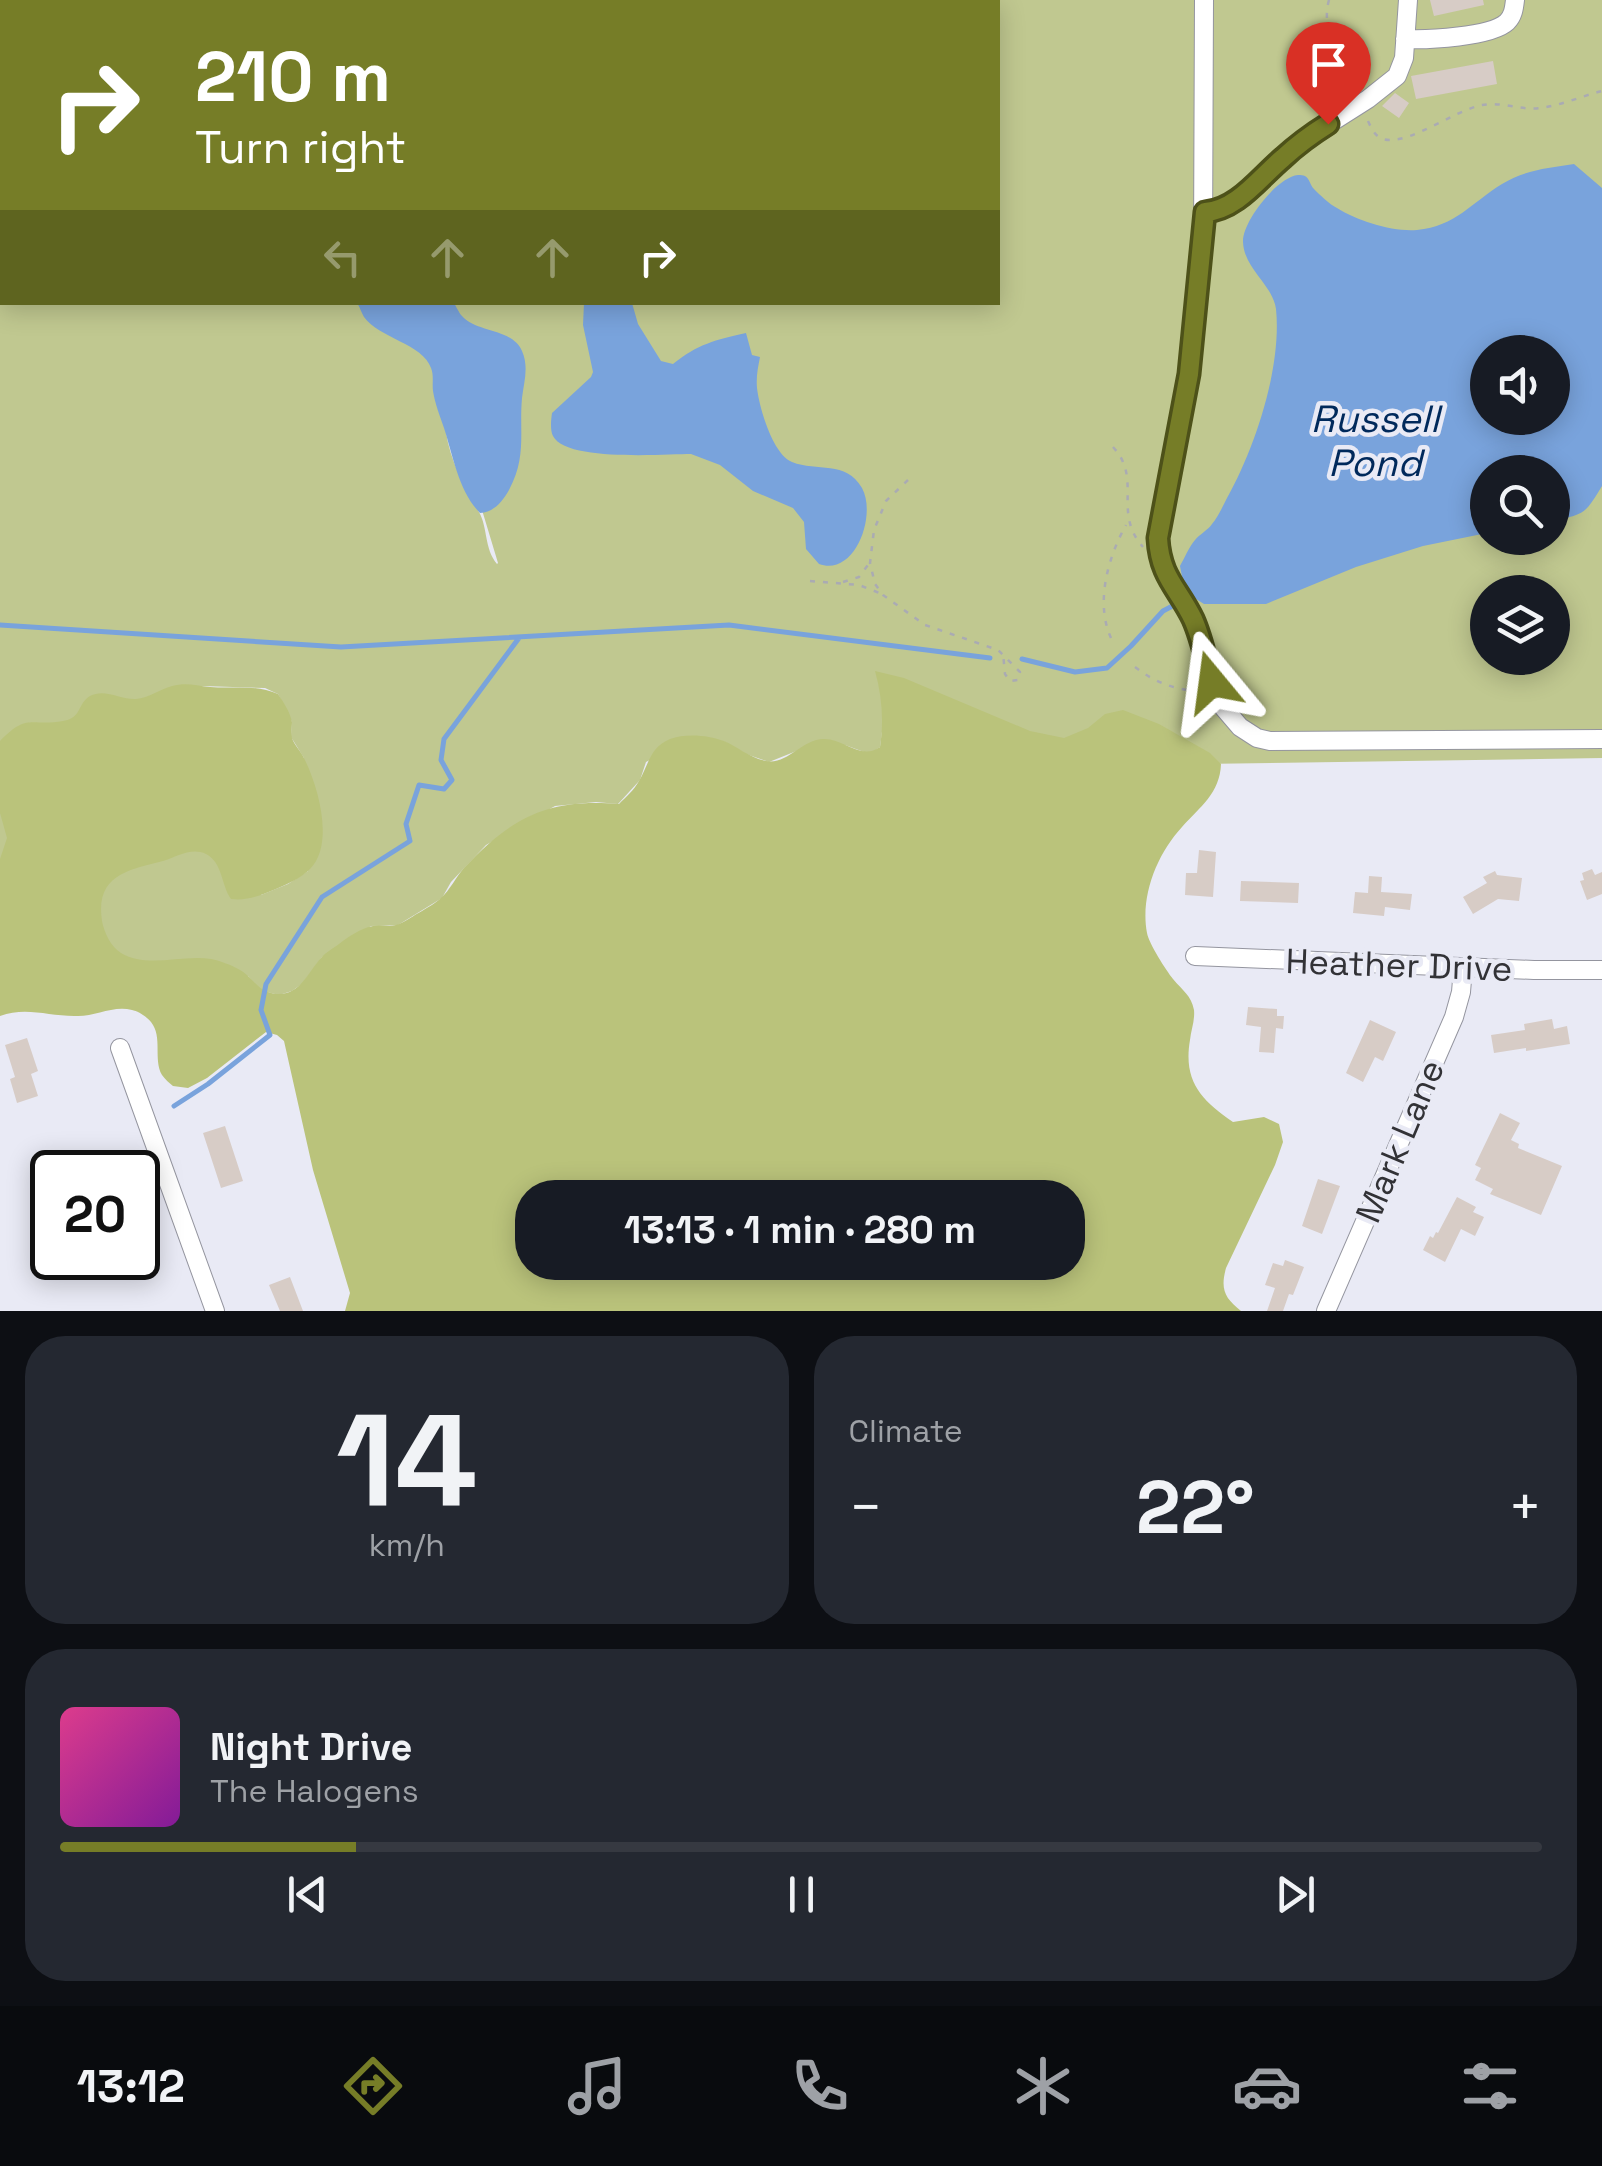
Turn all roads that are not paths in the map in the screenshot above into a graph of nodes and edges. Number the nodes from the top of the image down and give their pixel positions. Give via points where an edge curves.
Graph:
1 (1204, 0) edge
2 (1408, 0) edge
3 (1515, 0) edge
4 (1406, 39) junction
5 (1205, 212) junction
6 (1602, 739) edge
7 (1195, 956) dead end
8 (1463, 968) junction
9 (1602, 970) edge
10 (120, 1048) dead end
11 (215, 1311) edge
12 (1326, 1311) edge

1 - 5 street
2 - 4 street
3 - 4 street via 1508,20 1495,28
4 - 5 street via 1402,66 1388,86 1305,139 1228,206
5 - 6 street via 1189,374 1158,530 1160,560 1189,612 1226,712 1270,742
7 - 8 street, Heather Drive
8 - 9 street, Heather Drive
8 - 12 street, Mark Lane via 1454,1017
10 - 11 street

